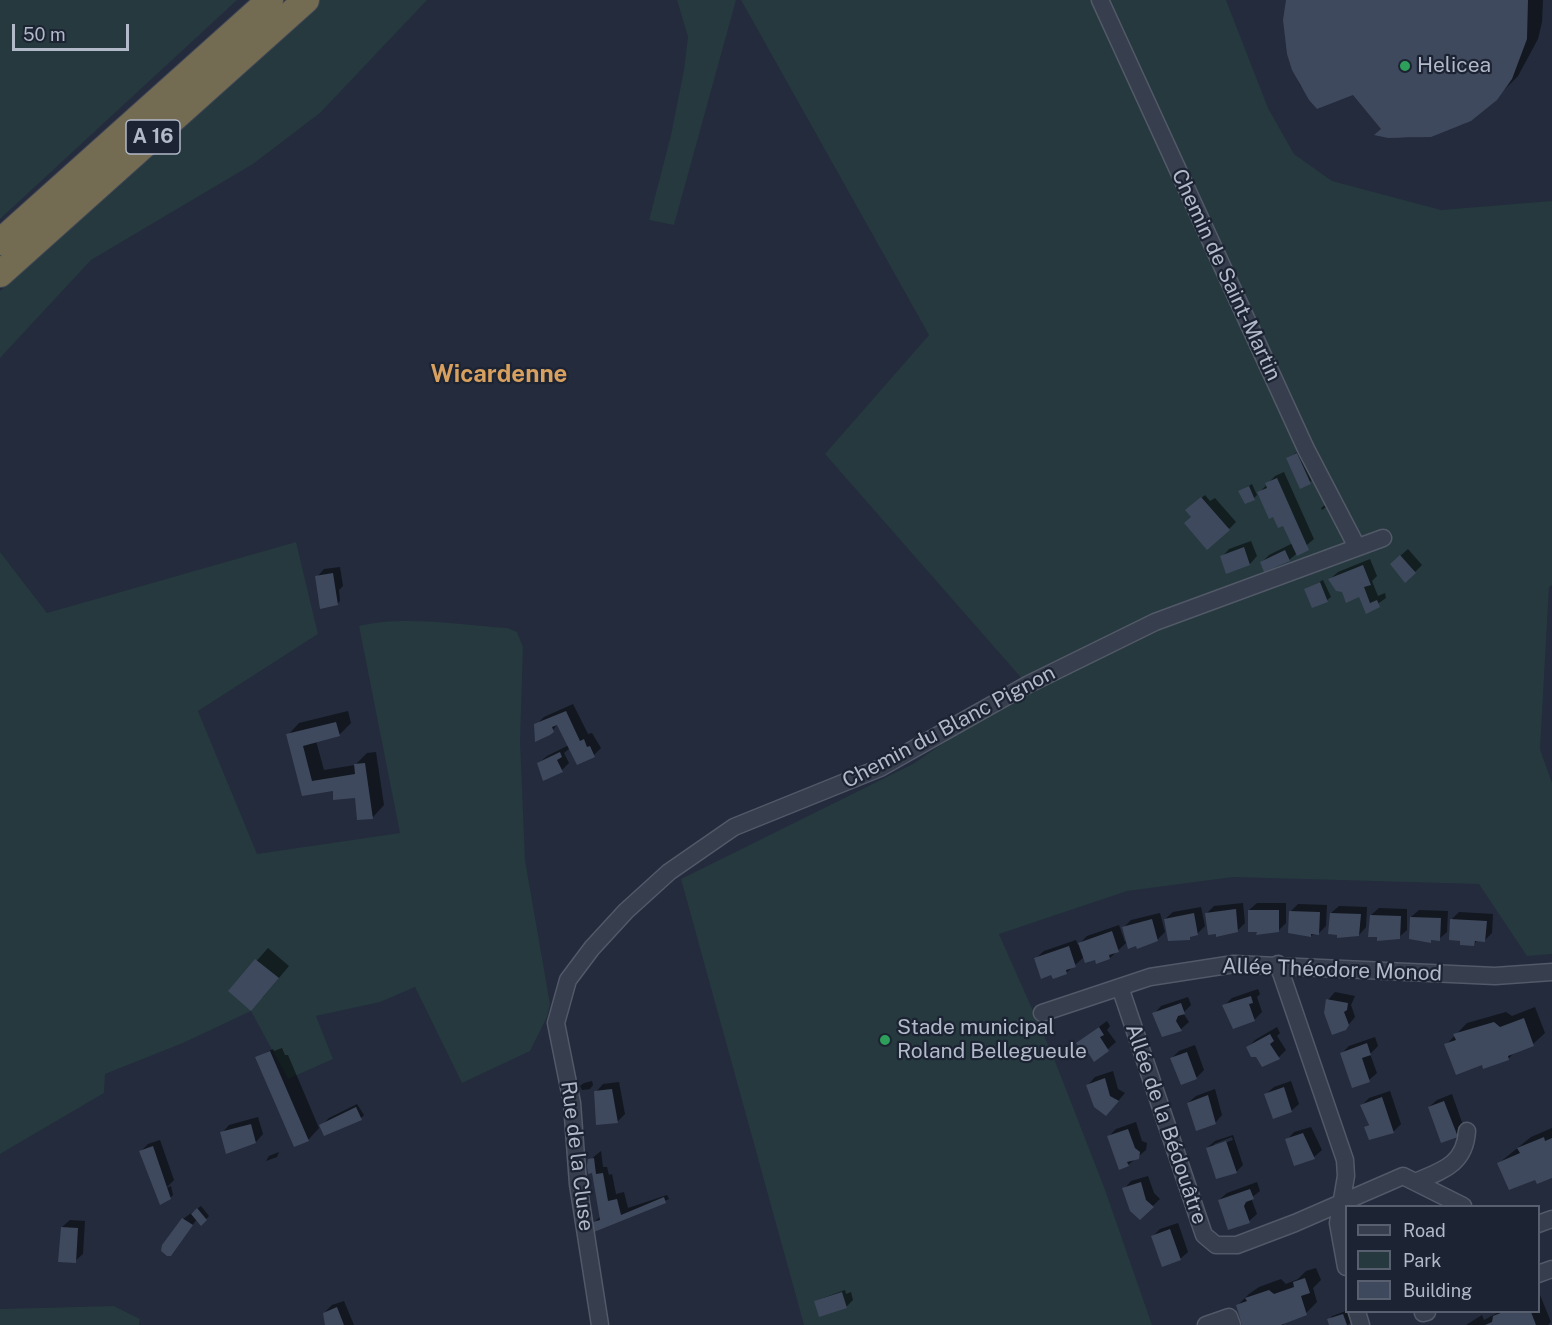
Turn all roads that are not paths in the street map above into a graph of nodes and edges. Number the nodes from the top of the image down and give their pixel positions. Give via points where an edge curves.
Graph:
1 (270, 0) edge
2 (306, 0) edge
3 (1100, 0) edge
4 (0, 243) edge
5 (0, 274) edge
6 (1383, 538) dead end
7 (1358, 547) junction
8 (1278, 964) junction
9 (1552, 972) edge
10 (1120, 987) junction
11 (564, 989) joint
12 (1042, 1013) dead end
13 (1467, 1131) dead end
14 (1415, 1182) junction
15 (1341, 1202) junction
16 (1461, 1205) edge
17 (1345, 1259) edge
18 (600, 1325) edge
19 (1206, 1325) edge
20 (1232, 1325) edge

1 - 4 highway, A 16
2 - 5 highway, A 16
3 - 7 street, Chemin de Saint-Martin via 1306,449
6 - 7 street, Chemin du Blanc Pignon
7 - 11 street, Chemin du Blanc Pignon via 1155,622 1027,685 880,768 734,827 669,872 626,911 592,948
8 - 9 street, Allée Théodore Monod via 1484,975
8 - 10 street, Allée Théodore Monod via 1185,970
8 - 15 street via 1345,1160
10 - 12 street, Allée Théodore Monod
10 - 15 street, Allée de la Bédouâtre via 1207,1240 1230,1246
11 - 18 street, Rue de la Cluse via 556,1032 572,1103 578,1184
13 - 14 street via 1463,1153 1455,1164
14 - 15 street via 1403,1176
14 - 16 street
15 - 17 street via 1338,1230
19 - 20 street via 1229,1317

